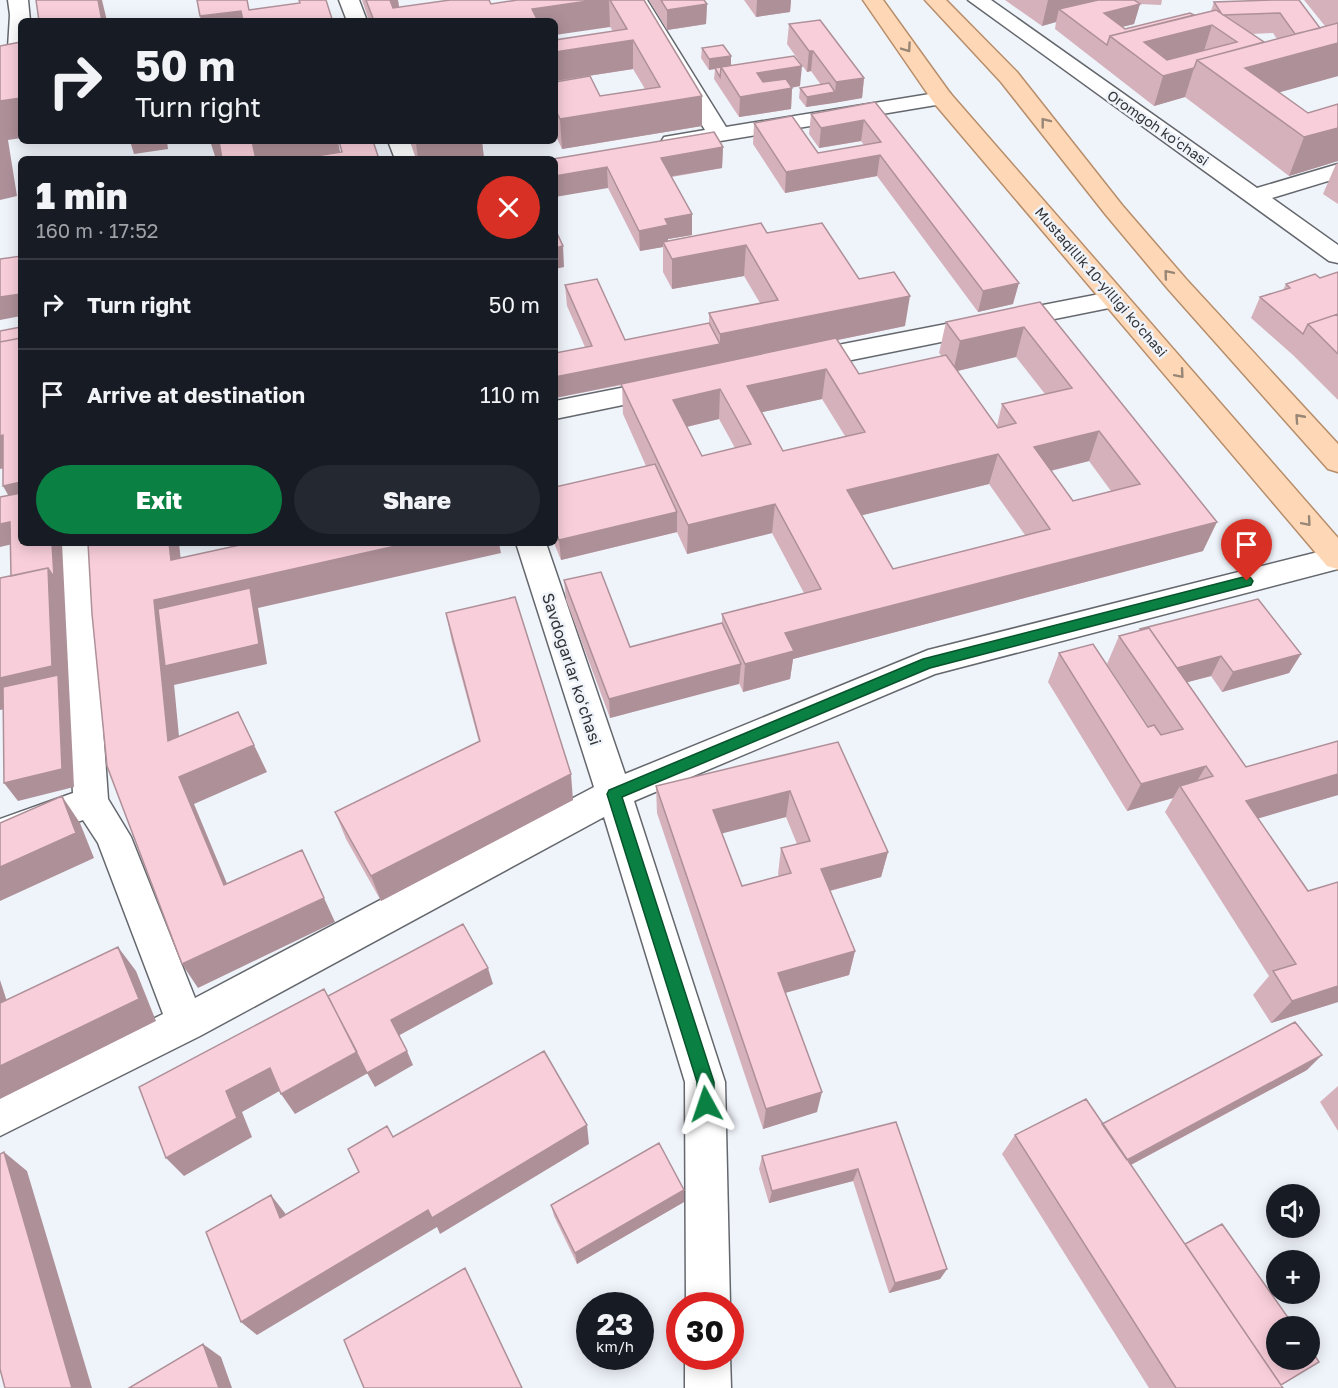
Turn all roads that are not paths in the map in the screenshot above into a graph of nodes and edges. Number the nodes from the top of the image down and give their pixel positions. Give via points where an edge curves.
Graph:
1 (18, 0) edge
2 (349, 0) edge
3 (637, 0) edge
4 (873, 0) edge
5 (935, 0) edge
6 (978, 0) edge
7 (20, 18) edge
8 (356, 18) edge
9 (18, 50) edge
10 (0, 67) edge
11 (942, 98) junction
12 (719, 134) junction
13 (649, 146) edge
14 (1338, 171) edge
15 (1254, 196) junction
16 (1338, 256) edge
17 (1115, 298) junction
18 (777, 366) edge
19 (695, 382) edge
20 (558, 409) edge
21 (1338, 462) edge
22 (75, 546) edge
23 (532, 546) edge
24 (1338, 558) edge
25 (614, 794) junction
26 (92, 802) junction
27 (0, 834) edge
28 (186, 1023) junction
29 (0, 1116) edge
30 (708, 1292) edge
31 (708, 1370) edge
32 (708, 1388) edge

1 - 7 street
2 - 8 street
3 - 12 street
4 -> 11 main road, Mustaqillik 10-yilligi ko'chasi
21 -> 5 main road via 1177,284 1009,77
6 - 15 street, Oromgoh koʻchasi
9 - 10 street
11 - 12 street
11 - 17 main road, Mustaqillik 10-yilligi ko'chasi
12 - 13 street
14 - 15 street
15 - 16 street, Oromgoh koʻchasi
17 - 18 street
17 -> 24 main road, Mustaqillik 10-yilligi ko'chasi
19 - 20 street
22 - 26 street
23 - 25 street, Savdogarlar koʻchasi
24 - 25 street via 928,663
25 - 28 street
25 - 30 street, Savdogarlar koʻchasi via 705,1082
26 - 27 street
26 - 28 street via 114,837
28 - 29 street
31 - 32 street

